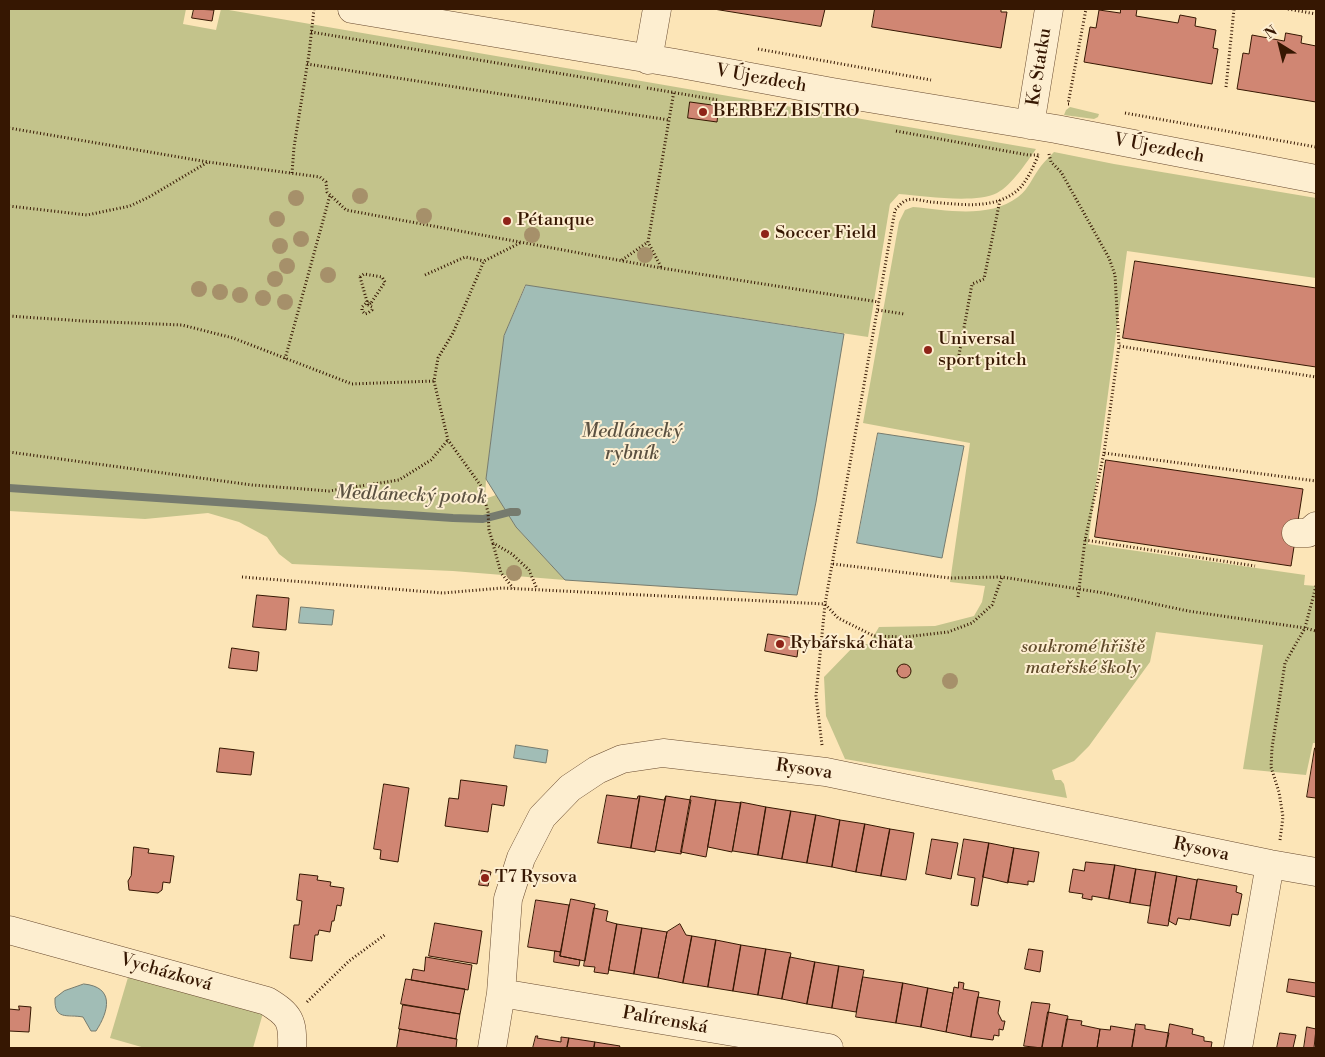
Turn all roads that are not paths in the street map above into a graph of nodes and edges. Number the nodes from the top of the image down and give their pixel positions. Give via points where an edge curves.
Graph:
1 (352, 9) edge
2 (657, 9) edge
3 (1049, 9) edge
4 (648, 60) junction
5 (1037, 126) junction
6 (1316, 179) edge
7 (1270, 864) junction
8 (1316, 872) edge
9 (9, 930) edge
10 (501, 993) junction
11 (292, 1048) edge
12 (492, 1048) edge
13 (829, 1048) edge
14 (1238, 1048) edge

1 - 4 street, V Újezdech
2 - 4 street
3 - 5 street, Ke Statku
4 - 5 street, V Újezdech
5 - 6 street, V Újezdech
7 - 8 street, Rysova
7 - 10 street, Rysova via 826,772 663,753 622,759 597,770 570,788 542,817 529,842 508,899
7 - 14 street
9 - 11 street, Vycházková via 267,1001 282,1010 289,1019
10 - 12 street, Rysova
10 - 13 street, Palírenská

